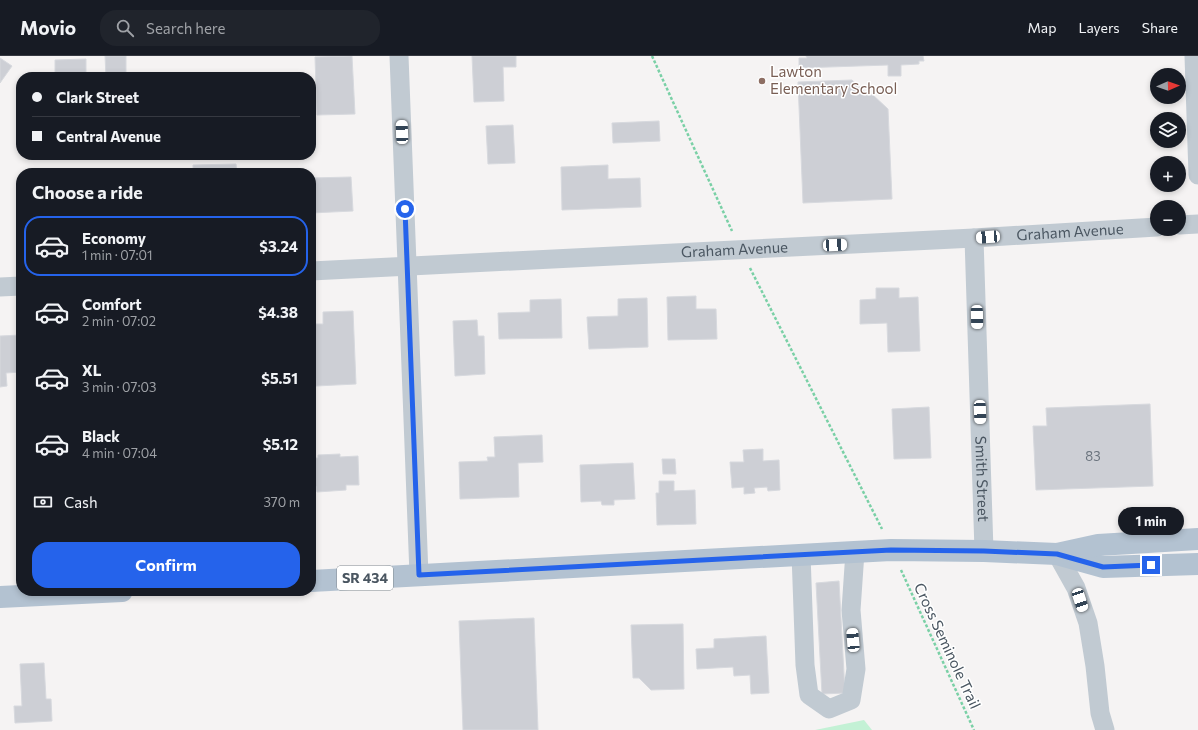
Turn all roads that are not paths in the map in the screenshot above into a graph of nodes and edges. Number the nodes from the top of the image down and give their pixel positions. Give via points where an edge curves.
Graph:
1 (399, 56) edge
2 (1194, 56) edge
3 (1198, 175) edge
4 (1198, 224) edge
5 (1186, 225) edge
6 (1150, 227) edge
7 (974, 238) junction
8 (407, 266) junction
9 (316, 271) edge
10 (16, 286) edge
11 (0, 287) edge
12 (1198, 539) edge
13 (984, 551) junction
14 (855, 552) junction
15 (801, 554) junction
16 (1057, 554) junction
17 (1198, 564) edge
18 (419, 575) junction
19 (316, 581) edge
20 (20, 596) edge
21 (0, 597) edge
22 (1106, 730) edge

1 - 8 street
2 - 3 street
4 - 5 street
6 - 7 street, Graham Avenue
7 - 8 street, Graham Avenue
7 - 13 street, Smith Street
8 - 9 street, Graham Avenue
8 - 18 street
10 - 11 street
12 - 16 main road, SR 434 via 1098,545
13 - 14 main road, SR 434
13 - 16 main road, SR 434
14 - 15 main road, SR 434
14 - 15 street via 850,610 856,669 851,700 829,709 809,695 805,665
15 - 18 main road, SR 434
16 - 17 main road, SR 434 via 1103,567
16 - 22 street via 1076,588 1088,623 1096,666 1100,713
18 - 19 main road, SR 434
20 - 21 main road

